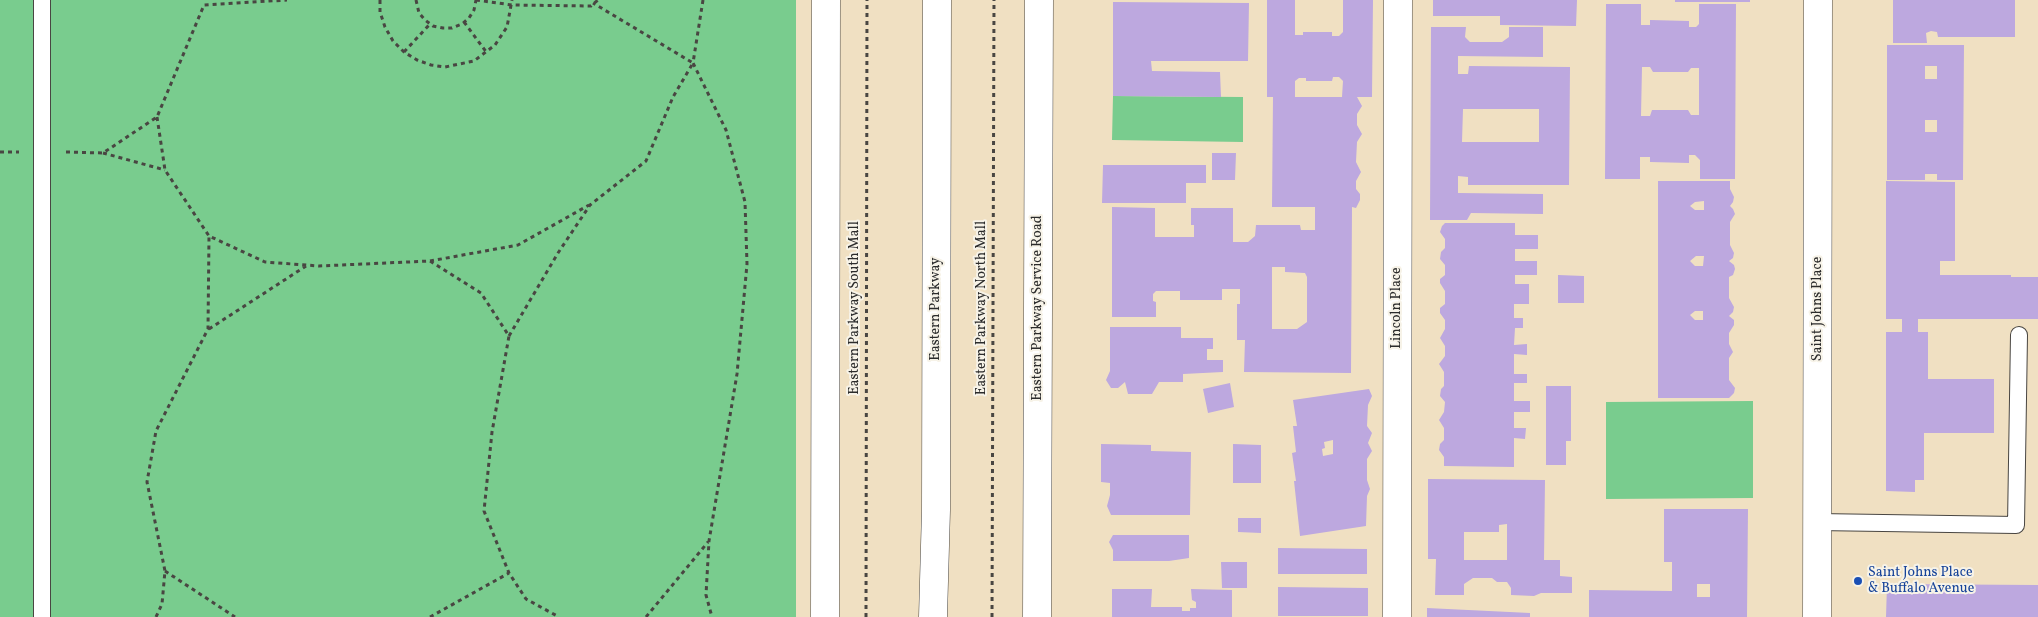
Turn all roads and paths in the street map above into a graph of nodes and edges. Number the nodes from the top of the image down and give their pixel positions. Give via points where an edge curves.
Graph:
1 (42, 0) edge
2 (203, 0) edge
3 (268, 0) edge
4 (287, 0) edge
5 (380, 0) edge
6 (416, 0) edge
7 (476, 0) edge
8 (512, 0) edge
9 (598, 0) edge
10 (703, 0) edge
11 (826, 0) edge
12 (867, 0) edge
13 (937, 0) edge
14 (994, 0) edge
15 (1039, 0) edge
16 (1398, 0) edge
17 (1818, 0) edge
18 (593, 4) junction
19 (204, 5) junction
20 (512, 5) junction
21 (464, 22) junction
22 (430, 24) junction
23 (404, 52) junction
24 (486, 53) junction
25 (693, 63) junction
26 (157, 117) junction
27 (0, 152) edge
28 (42, 152) junction
29 (103, 153) junction
30 (165, 170) junction
31 (590, 205) junction
32 (209, 236) junction
33 (430, 260) junction
34 (307, 265) junction
35 (208, 329) junction
36 (2019, 335) dead end
37 (509, 336) junction
38 (1817, 522) junction
39 (709, 541) junction
40 (165, 571) junction
41 (509, 573) junction
42 (42, 617) edge
43 (156, 617) edge
44 (235, 617) edge
45 (430, 617) edge
46 (558, 617) edge
47 (646, 617) edge
48 (712, 617) edge
49 (825, 617) edge
50 (866, 617) edge
51 (933, 617) edge
52 (992, 617) edge
53 (1037, 617) edge
54 (1397, 617) edge
55 (1818, 617) edge

1 - 28 lane
2 - 19 path
3 - 4 path
3 - 19 path
5 - 23 path via 385,27
6 - 22 path via 419,13
7 - 20 path
7 - 21 path via 474,10
8 - 20 path
9 - 18 path
10 - 25 path
11 - 49 street
12 - 50 path, Eastern Parkway South Mall
13 - 51 street, Eastern Parkway
14 - 52 path, Eastern Parkway North Mall
15 - 53 street, Eastern Parkway Service Road
16 - 54 street, Lincoln Place
17 - 38 street, Saint Johns Place
18 - 20 path
18 - 25 path
19 - 26 path
20 - 24 path via 504,32
21 - 22 path via 452,28
21 - 24 path
22 - 23 path
23 - 24 path via 430,65 445,67 474,61
25 - 31 path via 673,97 646,161
25 - 39 path via 726,130 745,202 747,264 737,374
26 - 29 path
26 - 30 path
27 - 28 path
28 - 29 path
28 - 42 lane
29 - 30 path
30 - 32 path
31 - 33 path via 518,245
31 - 37 path
32 - 34 path via 265,262
32 - 35 path
33 - 34 path
33 - 37 path via 481,293
34 - 35 path
35 - 40 path via 156,431 147,482
36 - 38 lane via 2016,525
37 - 41 path via 492,432 484,511
38 - 55 street, Saint Johns Place
39 - 47 path
39 - 48 path via 706,595
40 - 43 path via 162,604
40 - 44 path
41 - 45 path
41 - 46 path via 526,599

